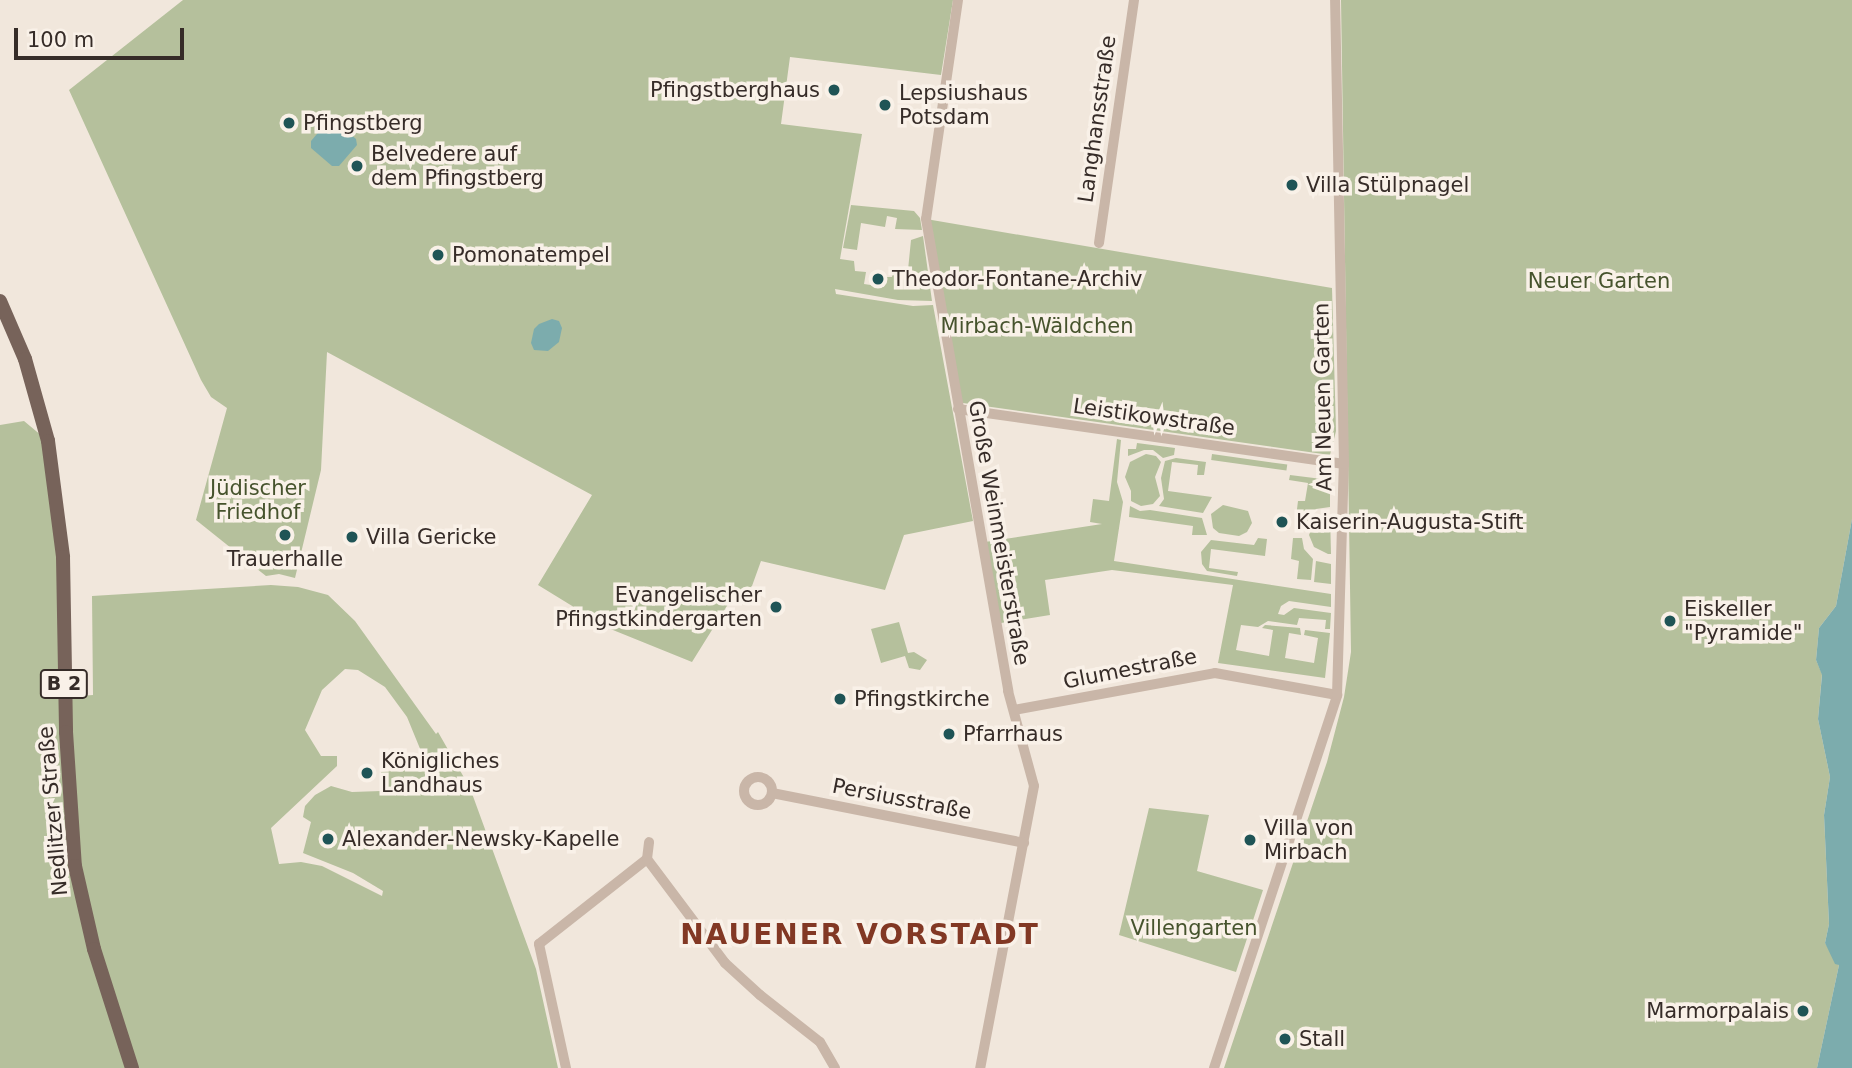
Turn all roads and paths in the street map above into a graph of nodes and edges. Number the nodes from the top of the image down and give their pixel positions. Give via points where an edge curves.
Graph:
1 (958, 0) edge
2 (1134, 0) edge
3 (1335, 0) edge
4 (1099, 243) dead end
5 (0, 301) edge
6 (958, 409) junction
7 (1344, 464) junction
8 (1337, 695) junction
9 (1014, 710) junction
10 (772, 793) dead end
11 (649, 842) dead end
12 (1024, 843) junction
13 (647, 859) junction
14 (132, 1068) edge
15 (566, 1068) edge
16 (835, 1068) edge
17 (980, 1068) edge
18 (1214, 1068) edge

1 - 6 street, Große Weinmeisterstraße via 926,211
2 - 4 street, Langhansstraße
3 - 7 street, Am Neuen Garten
5 - 14 main road, Nedlitzer Straße / B 2 via 25,359 48,440 64,568 66,732 75,866 94,949
6 - 7 street, Leistikowstraße
6 - 9 street, Große Weinmeisterstraße
7 - 8 street, Am Neuen Garten
8 - 9 street, Glumestraße via 1214,673
8 - 18 street, Am Neuen Garten
9 - 12 street, Große Weinmeisterstraße via 1034,786
10 - 12 street, Persiusstraße
11 - 13 street
12 - 17 street, Große Weinmeisterstraße
13 - 15 street via 539,944
13 - 16 street via 725,963 820,1042

